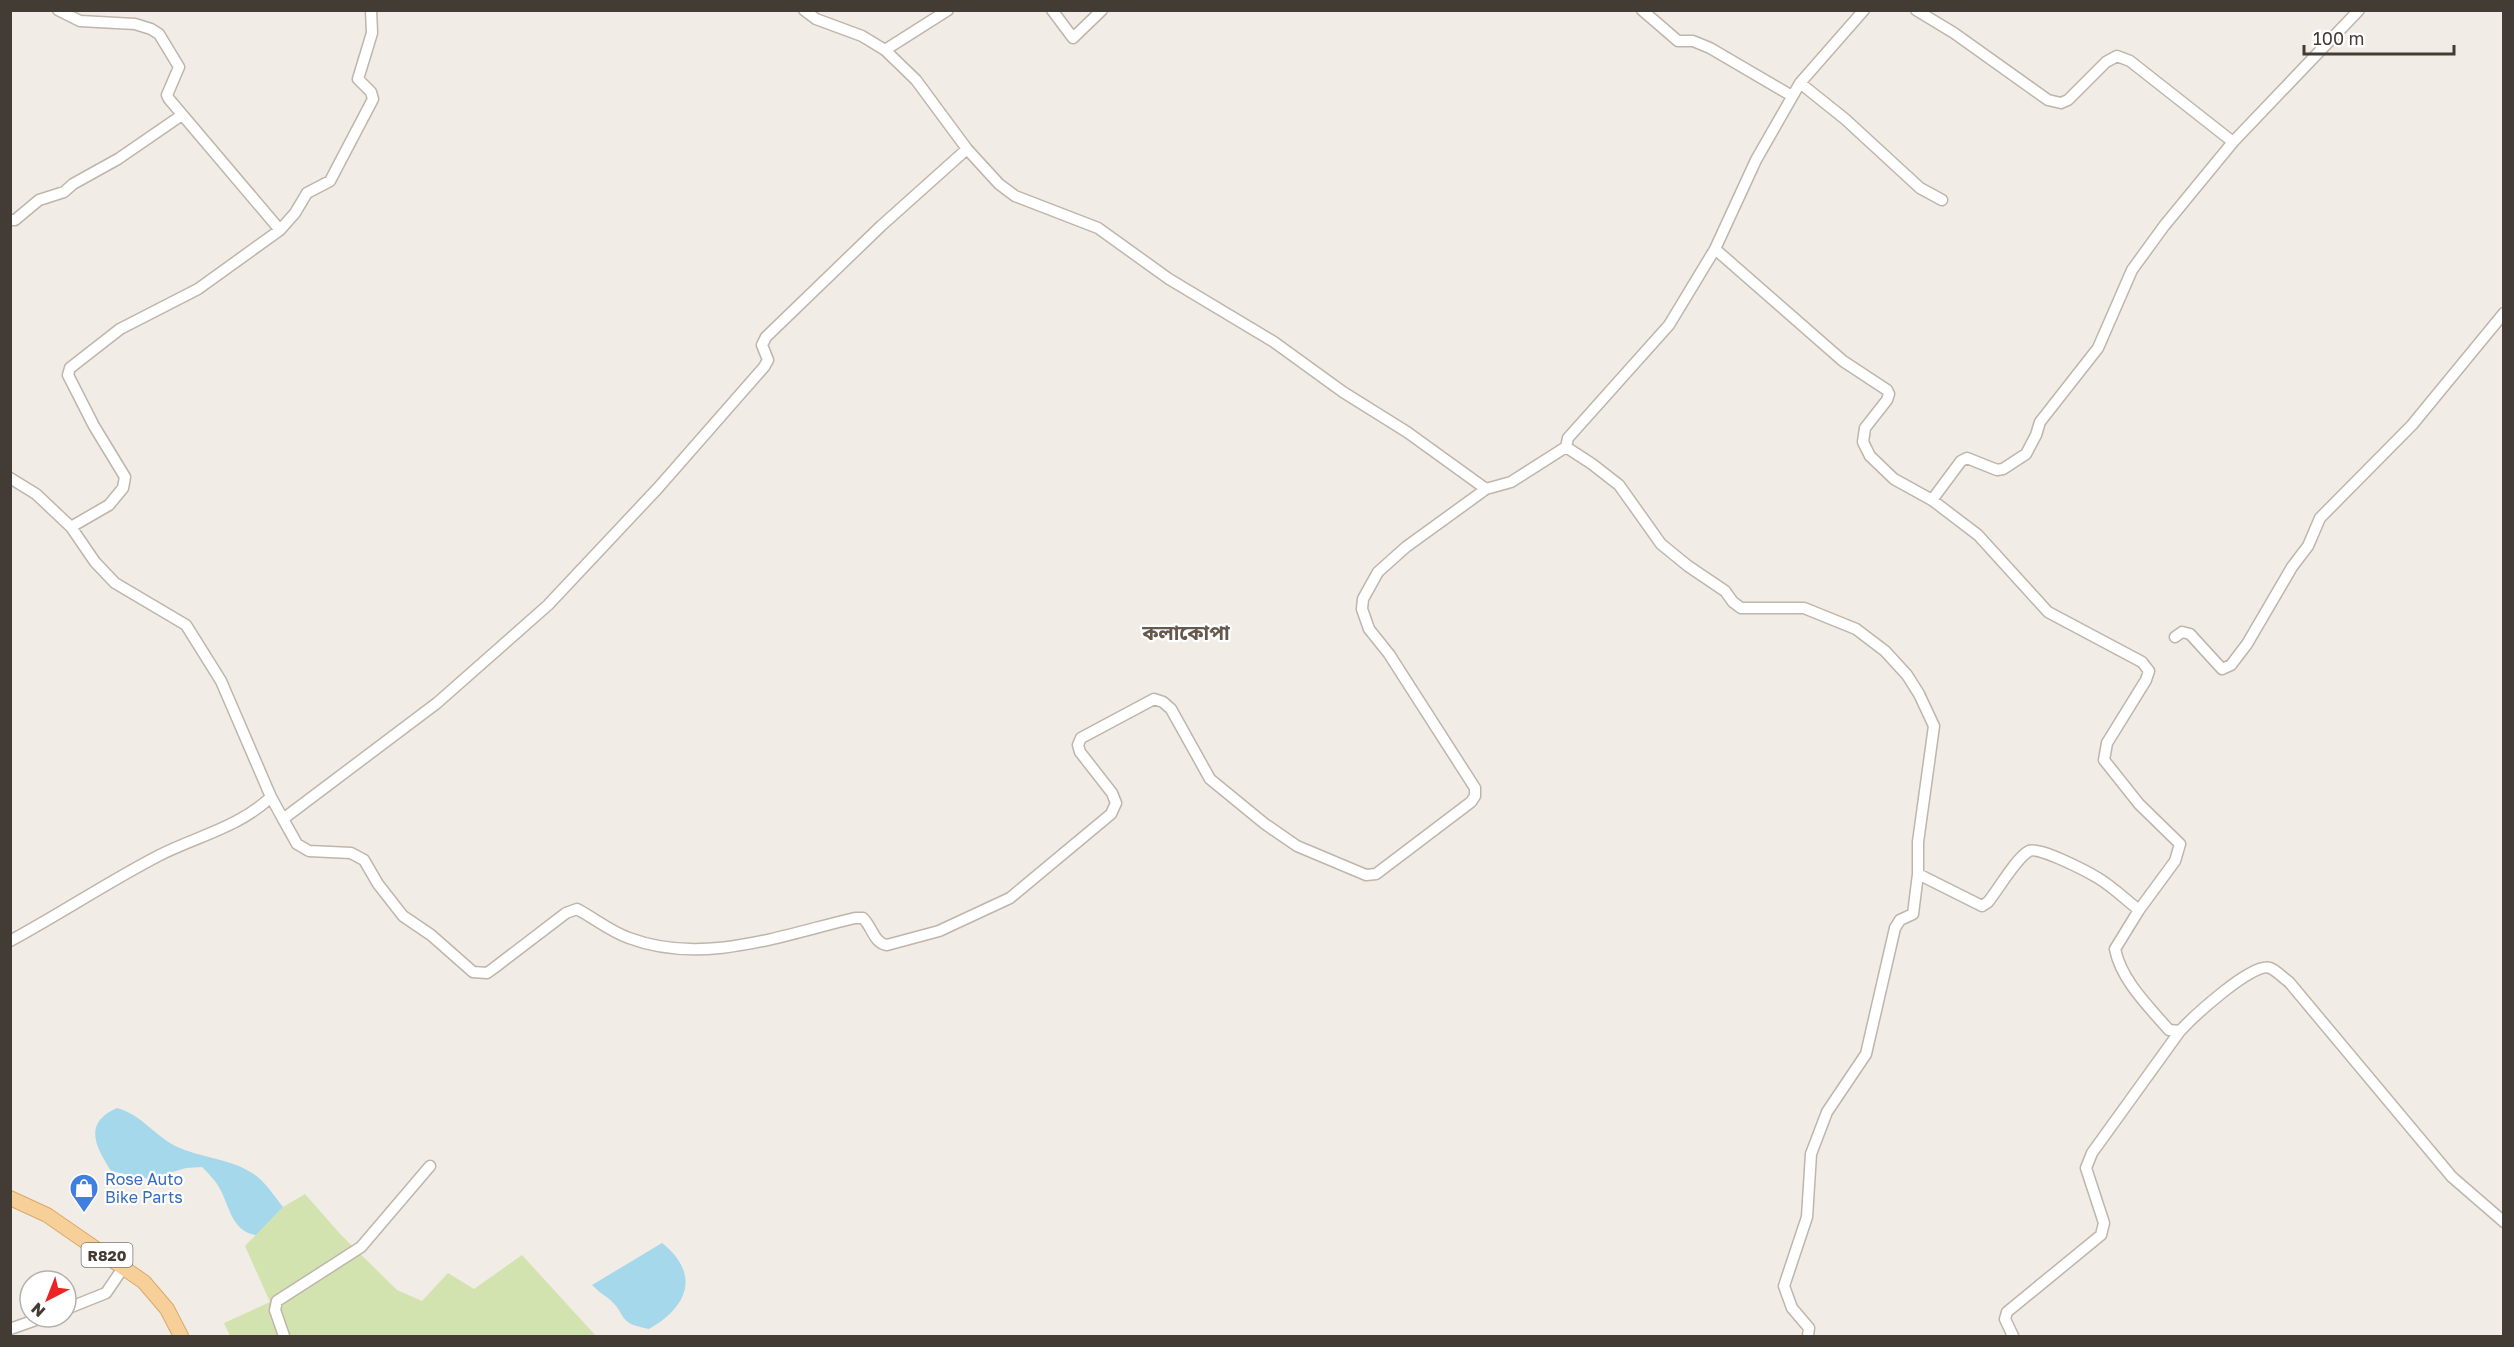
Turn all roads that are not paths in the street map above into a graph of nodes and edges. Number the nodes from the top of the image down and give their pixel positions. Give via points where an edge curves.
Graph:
1 (58, 10) edge
2 (371, 10) edge
3 (804, 10) edge
4 (948, 10) edge
5 (1052, 10) edge
6 (1102, 10) edge
7 (1642, 10) edge
8 (1864, 10) edge
9 (1916, 10) edge
10 (2359, 10) edge
11 (885, 50) junction
12 (1800, 83) junction
13 (1792, 96) junction
14 (182, 115) junction
15 (2233, 142) junction
16 (967, 149) junction
17 (1942, 200) dead end
18 (10, 220) edge
19 (280, 230) junction
20 (1715, 249) junction
21 (2504, 313) edge
22 (1566, 447) junction
23 (10, 478) edge
24 (1486, 489) junction
25 (1932, 500) junction
26 (71, 527) junction
27 (2175, 637) dead end
28 (271, 797) junction
29 (283, 819) junction
30 (1918, 874) junction
31 (2139, 910) junction
32 (10, 941) edge
33 (2180, 1031) junction
34 (430, 1166) dead end
35 (10, 1197) edge
36 (2504, 1222) edge
37 (123, 1268) junction
38 (78, 1304) edge
39 (181, 1336) edge
40 (284, 1336) edge
41 (1808, 1336) edge
42 (2013, 1336) edge

1 - 14 street via 80,21 135,24 159,34 179,67 167,96
2 - 19 street via 372,33 358,79 373,99 330,181 307,193
3 - 11 street
4 - 11 street
5 - 6 street via 1073,38
7 - 13 street via 1678,41 1693,41 1710,48
8 - 12 street
9 - 15 street via 2061,104 2106,62 2116,56 2130,61
10 - 15 street
11 - 16 street via 916,80
12 - 13 street
12 - 17 street via 1920,188
13 - 20 street via 1756,160
14 - 18 street via 64,192 46,196
14 - 19 street
15 - 25 street via 2132,270 2098,348 2040,422 2026,454 1997,470 1967,458
16 - 24 street via 1015,196 1098,228 1169,279 1274,342
16 - 29 street via 766,337 762,345 768,360 764,367 548,605 437,703
19 - 26 street via 198,289 120,329 70,368 68,375 73,386 125,477 123,488 109,505
20 - 22 street via 1669,325 1568,438
20 - 25 street via 1830,350 1887,390 1887,400 1865,428 1863,442 1870,456 1894,479
21 - 27 street via 2412,425 2320,518 2308,546 2231,665 2222,669 2190,634 2182,632
22 - 24 street via 1511,482
22 - 30 street via 1619,485 1661,544 1725,591 1741,608 1804,608 1856,629 1886,651 1907,675 1934,726 1918,842
23 - 26 street via 36,494
24 - 29 street via 1399,553 1378,572 1363,599 1362,609 1369,628 1475,788 1471,802 1376,874 1366,875 1297,846 1264,824 1210,779 1171,709 1154,699 1082,738 1078,745 1112,793 1116,803 1111,814 1010,898 939,931 887,945 878,940 863,918 855,918 717,950 671,950 628,938 577,909 480,974 402,916 364,860 351,853 309,851 297,844
25 - 31 street via 1978,535 2048,612 2142,662 2149,671 2107,743 2104,760 2139,804 2180,844 2175,861
26 - 28 street via 115,583 186,626 221,681
28 - 29 street
28 - 32 street via 256,811 216,833 159,856
30 - 31 street via 1982,906 2028,851 2035,850 2099,879
30 - 41 street via 1913,914 1900,920 1895,928 1866,1054 1827,1112 1811,1154 1807,1217 1784,1286 1792,1308 1809,1328
31 - 33 street via 2115,950 2116,958 2136,991 2169,1030
33 - 36 street via 2210,1000 2264,967 2270,968 2289,982 2452,1177
33 - 42 street via 2092,1153 2086,1168 2104,1223 2101,1235 2007,1312 2005,1319
34 - 40 street via 361,1247 277,1301 275,1310
35 - 37 main road, R820 via 47,1215
37 - 38 street via 106,1293
37 - 39 main road, R820 via 152,1291

